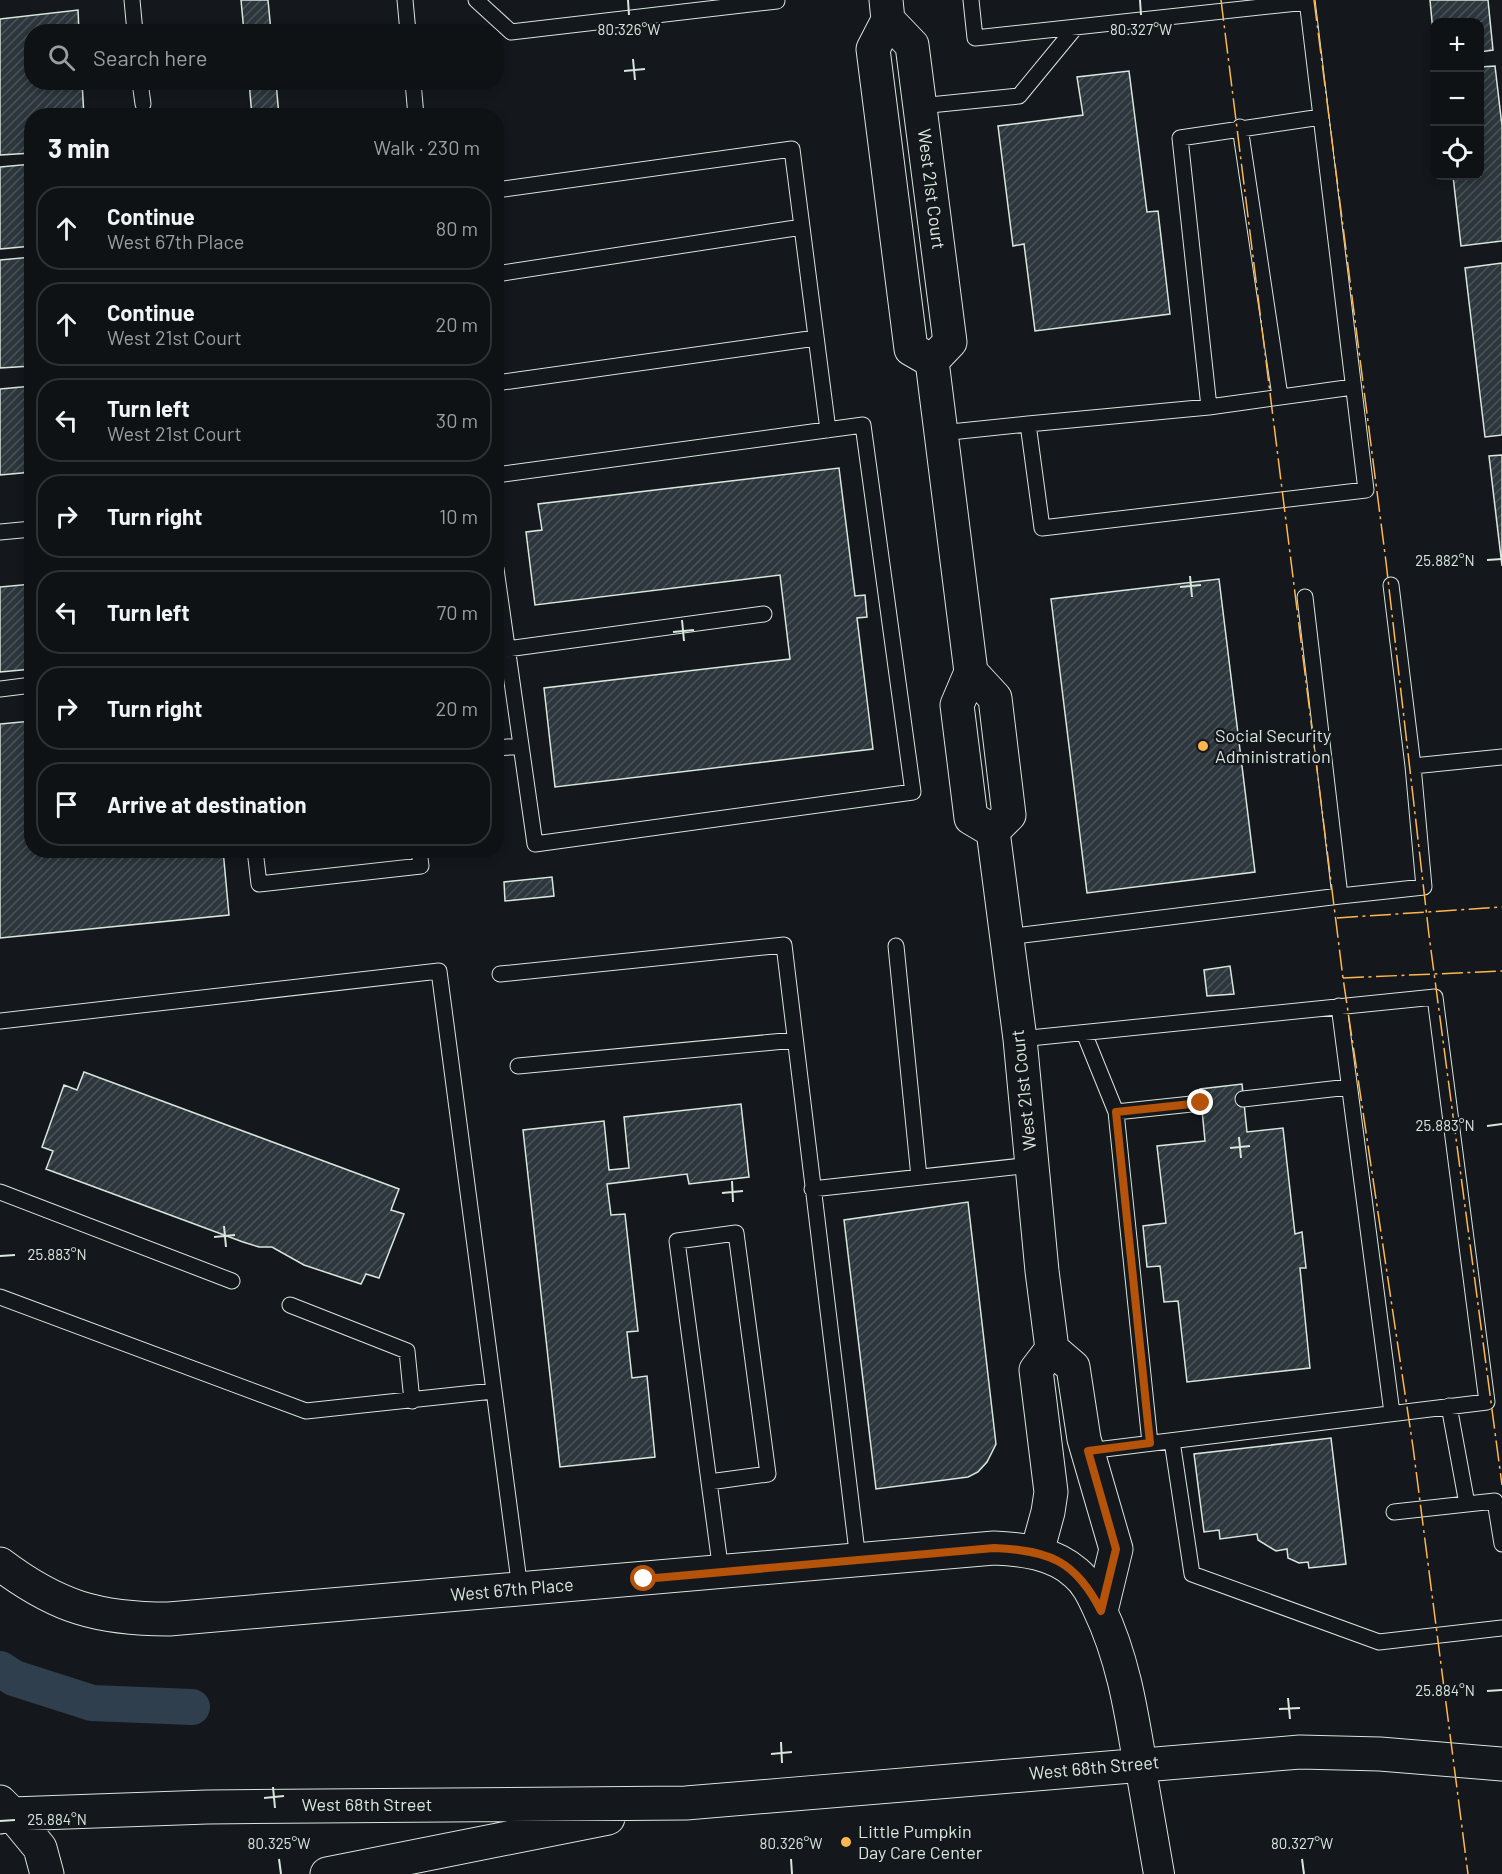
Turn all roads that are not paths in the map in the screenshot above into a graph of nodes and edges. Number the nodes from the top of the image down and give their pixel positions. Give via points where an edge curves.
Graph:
1 (132, 0) edge
2 (405, 0) edge
3 (476, 0) edge
4 (971, 0) edge
5 (777, 1) edge
6 (1307, 1) edge
7 (887, 10) edge
8 (134, 24) edge
9 (407, 24) edge
10 (502, 24) edge
11 (504, 26) edge
12 (1074, 28) junction
13 (141, 90) edge
14 (414, 90) edge
15 (143, 104) dead end
16 (920, 106) junction
17 (415, 108) edge
18 (1321, 117) junction
19 (1240, 128) junction
20 (504, 189) edge
21 (802, 227) junction
22 (504, 273) edge
23 (816, 338) junction
24 (932, 361) junction
25 (504, 382) edge
26 (1353, 387) junction
27 (1280, 396) junction
28 (1209, 407) junction
29 (1028, 424) junction
30 (828, 430) junction
31 (941, 434) junction
32 (504, 474) edge
33 (24, 530) edge
34 (0, 532) edge
35 (1391, 585) dead end
36 (1305, 597) dead end
37 (764, 614) dead end
38 (504, 627) edge
39 (507, 649) junction
40 (24, 686) edge
41 (0, 689) edge
42 (521, 746) junction
43 (504, 747) edge
44 (1502, 757) edge
45 (1413, 766) junction
46 (256, 858) edge
47 (420, 858) edge
48 (1340, 896) junction
49 (1007, 937) junction
50 (896, 946) dead end
51 (500, 974) dead end
52 (1339, 1006) junction
53 (0, 1020) edge
54 (1084, 1033) junction
55 (795, 1040) junction
56 (1020, 1040) junction
57 (518, 1066) dead end
58 (1349, 1087) junction
59 (1243, 1098) dead end
60 (1201, 1103) dead end
61 (1116, 1112) junction
62 (1031, 1164) junction
63 (919, 1177) junction
64 (812, 1189) junction
65 (0, 1192) edge
66 (232, 1281) dead end
67 (0, 1297) edge
68 (290, 1305) dead end
69 (1052, 1349) junction
70 (493, 1391) junction
71 (412, 1401) junction
72 (1449, 1406) junction
73 (1392, 1413) junction
74 (1172, 1441) junction
75 (1150, 1443) junction
76 (1088, 1451) junction
77 (709, 1482) junction
78 (1467, 1504) junction
79 (1394, 1512) dead end
80 (1502, 1544) edge
81 (1037, 1552) junction
82 (858, 1560) junction
83 (0, 1564) edge
84 (721, 1572) junction
85 (520, 1589) junction
86 (1101, 1611) junction
87 (1502, 1628) edge
88 (1140, 1764) junction
89 (1502, 1764) edge
90 (686, 1803) junction
91 (3, 1811) edge
92 (46, 1874) edge
93 (327, 1874) edge
94 (1159, 1874) edge

1 - 8 lane
2 - 9 lane
3 - 10 lane
4 - 12 lane via 975,38
5 - 11 lane via 511,32
6 - 12 lane
6 - 18 lane
7 - 16 street, West 21st Court via 912,45
7 - 24 street, West 21st Court via 873,49 911,349
12 - 16 lane via 1019,96
13 - 15 lane
14 - 17 lane
16 - 24 street, West 21st Court via 950,342
18 - 19 lane
18 - 26 lane
19 - 27 lane
19 - 28 lane via 1180,138
20 - 21 lane via 792,149
21 - 22 lane
21 - 23 lane
23 - 25 lane
23 - 30 lane
24 - 31 street, West 21st Court
26 - 27 lane
26 - 29 lane via 1366,490 1042,528
27 - 28 lane
28 - 29 lane
29 - 31 lane
30 - 32 lane
30 - 42 lane via 863,425 913,792 535,844
31 - 49 street, West 21st Court via 971,672 957,705 971,818 993,831
33 - 34 lane
35 - 45 lane
36 - 48 lane
37 - 39 lane
38 - 39 lane
39 - 42 lane
40 - 41 lane
42 - 43 lane
44 - 45 lane
45 - 48 lane via 1424,887
46 - 47 lane via 258,884 421,866
48 - 49 lane
49 - 56 street, West 21st Court
50 - 63 lane
51 - 55 lane via 784,945
52 - 54 lane
52 - 58 lane
52 - 72 lane via 1435,997 1487,1402
53 - 70 lane via 439,971
54 - 56 lane
54 - 61 lane
55 - 57 lane
55 - 64 lane
56 - 62 street, West 21st Court
58 - 59 lane
58 - 73 lane
60 - 61 lane
61 - 75 lane
62 - 63 lane
62 - 69 street, West 21st Court
63 - 64 lane
64 - 82 lane
65 - 66 lane
67 - 71 lane via 306,1411
68 - 71 lane via 407,1351
69 - 76 street via 1073,1367
69 - 81 street via 1036,1370 1051,1492
70 - 71 lane
70 - 85 lane
72 - 73 lane
72 - 78 lane
73 - 74 lane
74 - 75 lane
74 - 87 lane via 1192,1575 1379,1642
75 - 76 lane
76 - 86 street via 1116,1549
77 - 77 lane via 677,1241 736,1233 768,1474
77 - 84 lane
78 - 79 lane
78 - 80 lane via 1496,1501
81 - 82 street, West 67th Place via 994,1548
81 - 86 street via 1076,1573
82 - 84 street, West 67th Place
83 - 85 street, West 67th Place via 32,1587 65,1603 99,1614 142,1619
84 - 85 street, West 67th Place
86 - 88 street via 1123,1670
88 - 89 street, West 68th Street via 1300,1752
88 - 90 street, West 68th Street
88 - 94 street
90 - 91 street, West 68th Street
90 - 93 street, West 68th Street
91 - 92 street via 40,1848

